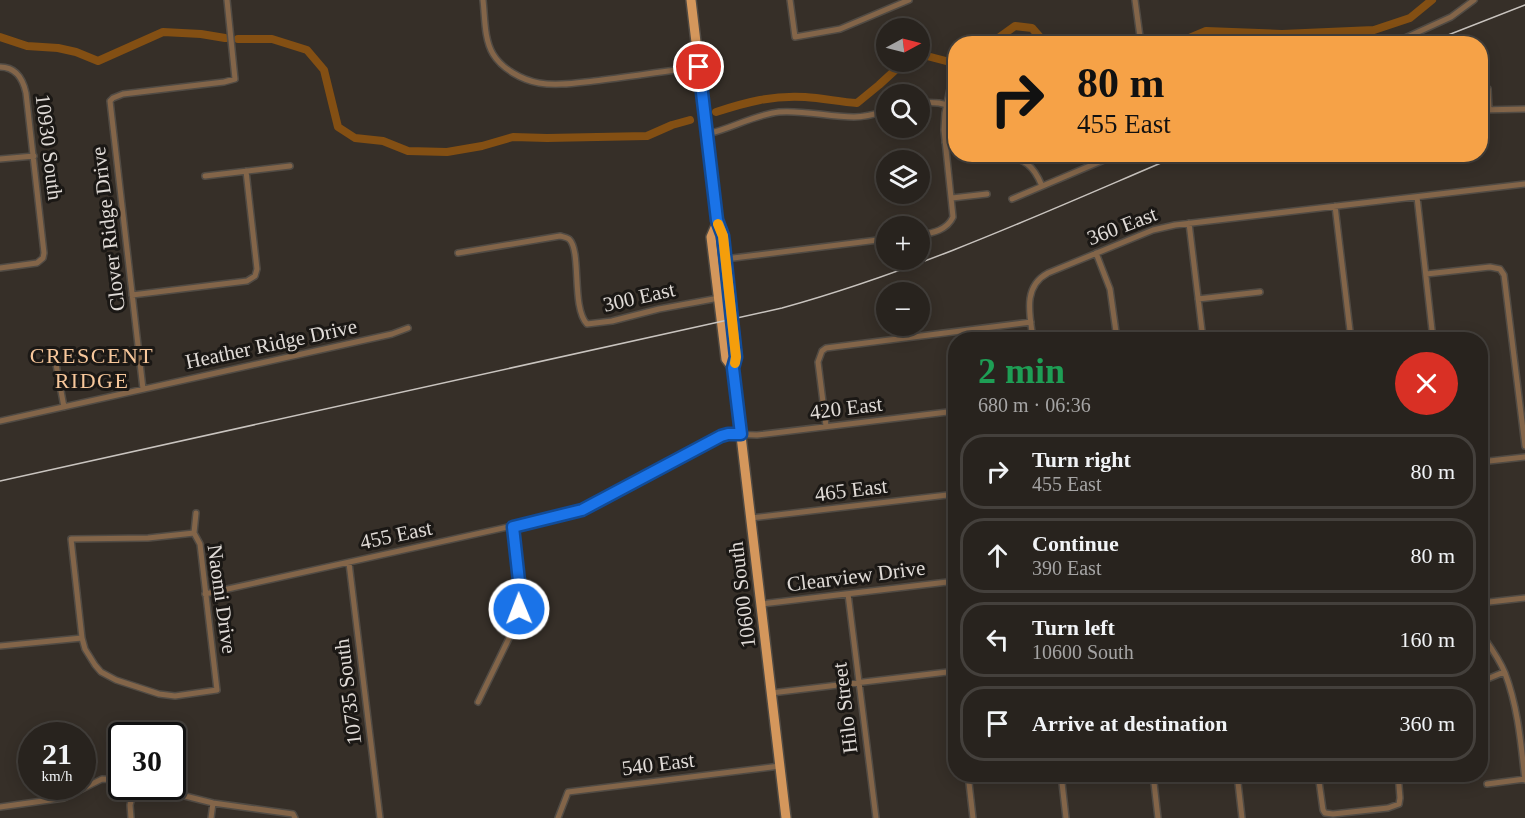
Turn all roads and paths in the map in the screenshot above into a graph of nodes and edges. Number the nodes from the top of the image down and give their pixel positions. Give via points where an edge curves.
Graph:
1 (227, 0) edge
2 (483, 0) edge
3 (691, 0) edge
4 (790, 0) edge
5 (909, 0) edge
6 (1135, 0) edge
7 (1474, 0) edge
8 (1140, 36) edge
9 (1409, 36) edge
10 (0, 67) edge
11 (699, 67) junction
12 (1488, 89) dead end
13 (948, 98) edge
14 (930, 102) edge
15 (946, 105) junction
16 (1525, 109) edge
17 (1489, 110) joint
18 (876, 114) edge
19 (706, 134) junction
20 (945, 142) junction
21 (948, 143) edge
22 (34, 156) junction
23 (0, 159) edge
24 (1025, 162) edge
25 (1099, 162) edge
26 (290, 166) dead end
27 (246, 171) junction
28 (205, 176) dead end
29 (1525, 184) edge
30 (1042, 186) junction
31 (987, 194) dead end
32 (1417, 197) junction
33 (952, 198) junction
34 (1012, 199) dead end
35 (1335, 206) junction
36 (717, 223) junction
37 (1190, 223) junction
38 (930, 233) edge
39 (876, 241) edge
40 (458, 253) dead end
41 (1096, 253) junction
42 (725, 259) junction
43 (0, 268) edge
44 (1426, 274) junction
45 (1260, 292) dead end
46 (132, 295) junction
47 (719, 298) junction
48 (1198, 298) junction
49 (1031, 322) junction
50 (408, 328) dead end
51 (1032, 332) edge
52 (1116, 332) edge
53 (1202, 332) edge
54 (1350, 332) edge
55 (1432, 332) edge
56 (55, 359) dead end
57 (733, 368) junction
58 (1525, 374) edge
59 (1517, 375) junction
60 (143, 389) junction
61 (64, 407) junction
62 (948, 412) edge
63 (0, 421) edge
64 (826, 426) junction
65 (741, 434) junction
66 (1525, 446) edge
67 (1525, 457) edge
68 (1488, 461) edge
69 (948, 495) edge
70 (592, 505) joint
71 (196, 513) dead end
72 (751, 518) junction
73 (513, 527) junction
74 (194, 533) junction
75 (349, 563) junction
76 (948, 582) edge
77 (205, 594) junction
78 (849, 594) junction
79 (1525, 598) edge
80 (1488, 602) edge
81 (760, 604) junction
82 (82, 639) junction
83 (1488, 645) edge
84 (0, 646) edge
85 (948, 672) edge
86 (1504, 672) junction
87 (1488, 679) edge
88 (859, 682) junction
89 (771, 693) junction
90 (478, 702) dead end
91 (780, 766) junction
92 (108, 779) edge
93 (1525, 779) edge
94 (969, 782) edge
95 (1061, 782) edge
96 (1154, 782) edge
97 (1238, 782) edge
98 (1319, 782) edge
99 (1399, 782) edge
100 (1487, 784) dead end
101 (186, 796) edge
102 (131, 800) edge
103 (213, 803) junction
104 (0, 807) edge
105 (294, 816) edge
106 (131, 818) edge
107 (211, 818) edge
108 (380, 818) edge
109 (558, 818) edge
110 (786, 818) edge
111 (876, 818) edge
112 (973, 818) edge
113 (1066, 818) edge
114 (1158, 818) edge
115 (1242, 818) edge

1 - 46 street, Clover Ridge Drive via 236,79 123,94 110,101
2 - 11 street via 493,54 506,68 525,79 567,84
3 - 11 main road, 10600 South
4 - 5 street via 795,37 840,29
6 - 8 street
7 - 9 street via 1451,17
10 - 22 street, 10930 South via 11,68 27,93
11 - 19 main road, 10600 South
12 - 17 street
13 - 15 street
14 - 15 street
15 - 20 street
16 - 17 street
18 - 19 street via 853,117 773,113
19 - 36 main road, 10600 South
20 - 21 street
20 - 33 street
22 - 23 street
22 - 43 street, 10930 South via 45,253 34,264
24 - 30 street via 1038,175
25 - 30 street
26 - 27 street
27 - 28 street
27 - 46 street via 255,276 247,281
29 - 32 street, 360 East
30 - 34 street
31 - 33 street
32 - 35 street, 360 East
32 - 44 street
33 - 38 street via 950,223
35 - 37 street, 360 East
35 - 54 street
36 - 42 main road, 10600 South via 723,236
36 - 47 main road, 10600 South via 711,237
37 - 41 street, 360 East via 1153,230
37 - 48 street
39 - 42 street
40 - 47 street, 300 East via 566,237 575,257 579,301 586,324
41 - 49 street, 360 East via 1037,281 1031,293
41 - 52 street via 1110,289
42 - 57 main road, 10600 South via 736,357
44 - 55 street
44 - 59 street via 1500,269
45 - 48 street
46 - 60 street, Clover Ridge Drive
47 - 57 main road, 10600 South via 726,359
48 - 53 street
49 - 51 street
49 - 64 street via 830,346 822,351 818,362
50 - 60 street, Heather Ridge Drive
56 - 61 street
57 - 65 main road, 10600 South
58 - 59 street
59 - 66 street
60 - 61 street, Heather Ridge Drive
61 - 63 street, Heather Ridge Drive
62 - 64 street, 420 East
64 - 65 street, 420 East
65 - 70 street, 420 East via 721,436
65 - 72 main road, 10600 South
67 - 68 street
69 - 72 street, 465 East
70 - 73 street, 455 East
71 - 74 street, Naomi Drive
72 - 81 main road, 10600 South
73 - 75 street, 455 East
73 - 90 street via 519,609 514,628
74 - 77 street, Naomi Drive via 200,544
74 - 82 street via 71,539
75 - 77 street, 455 East
75 - 108 street, 10735 South
76 - 78 street, Clearview Drive
77 - 82 street, Naomi Drive via 217,690 175,696 116,680 95,665
78 - 81 street, Clearview Drive
78 - 88 street, Hilo Street
79 - 80 street
81 - 89 main road, 10600 South
82 - 84 street
83 - 86 street
85 - 88 street
86 - 87 street
86 - 93 street via 1514,701
88 - 89 street
88 - 111 street, Hilo Street
89 - 91 main road, 10600 South
91 - 109 street, 540 East via 568,792
91 - 110 main road, 10600 South
92 - 104 street via 63,798
93 - 100 street
94 - 112 street
95 - 113 street
96 - 114 street
97 - 115 street
98 - 99 street via 1321,802 1326,813 1333,814 1399,804
101 - 103 street
102 - 106 street
103 - 105 street
103 - 107 street

